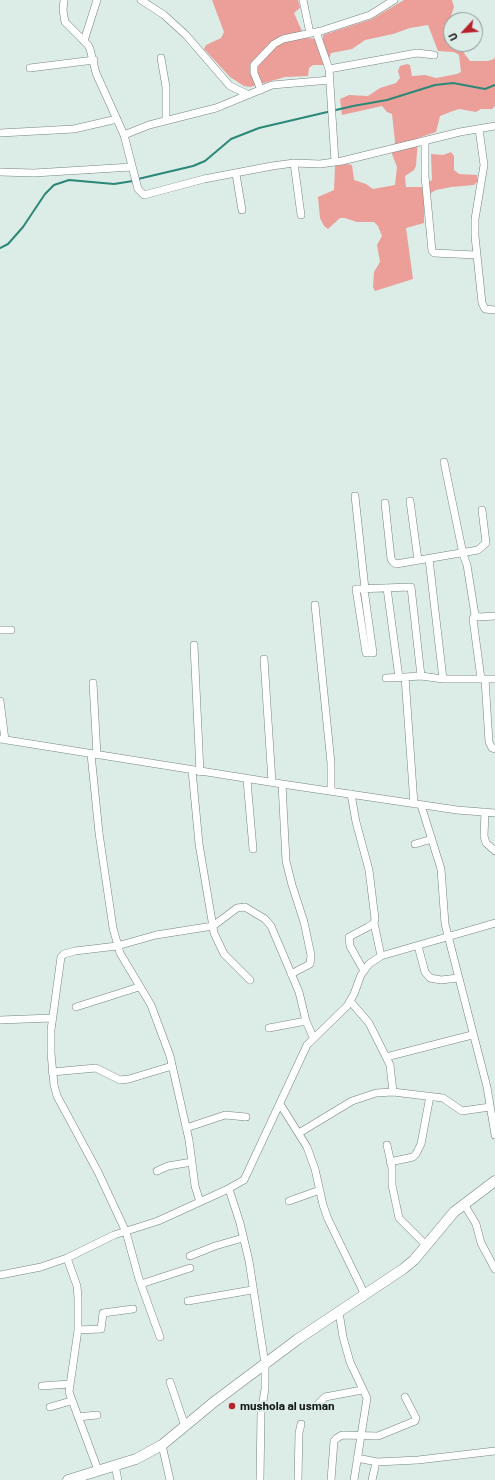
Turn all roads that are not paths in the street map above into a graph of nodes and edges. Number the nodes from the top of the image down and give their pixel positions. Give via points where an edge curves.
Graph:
1 (64, 0) edge
2 (97, 0) edge
3 (141, 0) edge
4 (302, 0) edge
5 (394, 0) edge
6 (313, 33) junction
7 (84, 41) junction
8 (434, 55) dead end
9 (161, 58) dead end
10 (94, 60) junction
11 (30, 68) dead end
12 (329, 69) junction
13 (330, 80) junction
14 (260, 90) junction
15 (247, 94) junction
16 (117, 119) junction
17 (166, 120) junction
18 (495, 126) edge
19 (479, 129) junction
20 (0, 134) edge
21 (124, 135) junction
22 (425, 141) junction
23 (294, 162) junction
24 (336, 162) junction
25 (132, 167) junction
26 (0, 172) edge
27 (236, 174) junction
28 (242, 210) dead end
29 (302, 215) dead end
30 (476, 255) junction
31 (495, 310) edge
32 (444, 462) dead end
33 (355, 496) dead end
34 (410, 501) dead end
35 (385, 503) dead end
36 (482, 510) dead end
37 (463, 554) junction
38 (429, 559) junction
39 (418, 560) junction
40 (387, 588) junction
41 (364, 589) junction
42 (315, 605) dead end
43 (475, 615) junction
44 (495, 616) edge
45 (0, 630) edge
46 (11, 630) dead end
47 (194, 645) dead end
48 (264, 659) dead end
49 (421, 676) junction
50 (402, 677) junction
51 (386, 678) dead end
52 (443, 679) junction
53 (483, 679) junction
54 (495, 679) edge
55 (93, 683) dead end
56 (0, 701) edge
57 (3, 739) edge
58 (495, 749) edge
59 (94, 754) junction
60 (192, 770) junction
61 (200, 772) junction
62 (247, 780) junction
63 (272, 782) junction
64 (282, 784) junction
65 (331, 790) junction
66 (351, 794) junction
67 (414, 804) junction
68 (421, 806) junction
69 (485, 812) junction
70 (495, 813) edge
71 (432, 839) junction
72 (415, 844) dead end
73 (253, 849) dead end
74 (495, 851) edge
75 (374, 923) junction
76 (495, 923) edge
77 (213, 926) junction
78 (448, 936) junction
79 (117, 946) junction
80 (418, 946) junction
81 (381, 956) junction
82 (364, 971) junction
83 (291, 974) junction
84 (458, 978) junction
85 (250, 980) dead end
86 (139, 987) junction
87 (350, 1001) junction
88 (76, 1007) dead end
89 (52, 1018) junction
90 (0, 1020) edge
91 (306, 1021) junction
92 (269, 1028) dead end
93 (472, 1035) junction
94 (313, 1037) junction
95 (386, 1057) junction
96 (172, 1066) junction
97 (52, 1072) junction
98 (393, 1092) junction
99 (430, 1096) junction
100 (280, 1104) junction
101 (490, 1107) junction
102 (246, 1117) dead end
103 (186, 1128) junction
104 (299, 1133) junction
105 (495, 1135) edge
106 (387, 1145) dead end
107 (192, 1162) junction
108 (390, 1162) junction
109 (158, 1171) dead end
110 (495, 1181) edge
111 (228, 1189) junction
112 (320, 1190) junction
113 (289, 1201) dead end
114 (200, 1202) junction
115 (464, 1204) junction
116 (126, 1232) junction
117 (243, 1238) junction
118 (426, 1246) junction
119 (190, 1256) dead end
120 (67, 1258) junction
121 (190, 1268) dead end
122 (495, 1269) edge
123 (0, 1275) edge
124 (141, 1284) junction
125 (252, 1290) junction
126 (364, 1294) junction
127 (188, 1302) dead end
128 (133, 1310) dead end
129 (339, 1312) junction
130 (78, 1330) junction
131 (160, 1337) dead end
132 (265, 1364) junction
133 (170, 1382) dead end
134 (69, 1384) junction
135 (42, 1386) dead end
136 (362, 1390) junction
137 (405, 1397) dead end
138 (71, 1401) junction
139 (317, 1405) dead end
140 (50, 1407) dead end
141 (97, 1415) dead end
142 (78, 1417) junction
143 (301, 1424) dead end
144 (186, 1426) junction
145 (361, 1436) junction
146 (162, 1445) junction
147 (495, 1451) edge
148 (357, 1458) junction
149 (115, 1465) junction
150 (375, 1467) dead end
151 (98, 1470) junction
152 (68, 1480) edge
153 (118, 1480) edge
154 (170, 1480) edge
155 (260, 1480) edge
156 (298, 1480) edge
157 (331, 1480) edge
158 (354, 1480) edge
159 (372, 1480) edge

1 - 7 street via 65,22
2 - 7 street
3 - 15 street via 164,15 186,35 230,86
4 - 6 street
5 - 6 street via 370,15
6 - 12 street
6 - 14 street via 283,39 258,60 254,68
7 - 10 street
8 - 12 street via 417,53
9 - 17 street via 166,87
10 - 11 street
10 - 16 street via 96,73
12 - 13 street
13 - 14 street via 289,83
13 - 24 street
14 - 15 street
15 - 17 street via 216,108
16 - 20 street via 74,129
16 - 21 street
17 - 21 street
18 - 19 street
19 - 22 street
19 - 30 street via 484,165 475,219
21 - 25 street
22 - 24 street
22 - 30 street via 425,176 432,251
23 - 24 street
23 - 27 street
23 - 29 street
25 - 26 street via 34,173
25 - 27 street via 138,189 144,195 204,179
27 - 28 street
30 - 31 street via 482,303 486,309
32 - 37 street
33 - 41 street
34 - 39 street
35 - 39 street via 392,561 396,564
36 - 37 street via 486,543 478,550
37 - 38 street
37 - 43 street
38 - 39 street
38 - 52 street
40 - 41 street
40 - 49 street via 411,587
40 - 50 street
41 - 41 street via 356,589 366,653 372,653
42 - 65 street via 331,763
43 - 44 street
43 - 53 street via 473,619
45 - 46 street
47 - 61 street
48 - 63 street
49 - 50 street
49 - 52 street
50 - 51 street
50 - 67 street
52 - 53 street
53 - 54 street
53 - 58 street via 489,742
55 - 59 street
56 - 57 street
57 - 59 street
59 - 60 street
59 - 79 street via 106,889
60 - 61 street
60 - 77 street via 199,844
61 - 62 street
62 - 63 street
62 - 73 street
63 - 64 street
64 - 65 street
64 - 83 street via 286,861 311,955 310,964
65 - 66 street
66 - 67 street
66 - 75 street via 369,870
67 - 68 street
68 - 69 street
68 - 71 street
69 - 70 street
69 - 74 street via 484,836 486,843
71 - 72 street
71 - 78 street via 441,869
75 - 81 street
75 - 82 street via 349,937 350,946
76 - 78 street
77 - 79 street
77 - 83 street via 242,906 265,919 271,926
77 - 85 street via 221,949
78 - 80 street
78 - 84 street
79 - 86 street
79 - 89 street via 63,954
80 - 81 street
80 - 84 street via 425,972 430,978
81 - 82 street
82 - 87 street
83 - 91 street via 299,992
84 - 93 street
86 - 88 street
86 - 96 street via 156,1017
87 - 94 street
87 - 95 street via 369,1023
89 - 90 street
89 - 97 street
91 - 92 street
91 - 94 street
93 - 95 street
93 - 101 street
94 - 100 street via 300,1057
95 - 98 street via 390,1066
96 - 97 street via 120,1080 96,1068
96 - 103 street
97 - 116 street via 57,1096 98,1172
98 - 99 street
98 - 104 street via 376,1093 352,1101
99 - 101 street via 443,1098 462,1111
99 - 108 street via 421,1144 416,1154
100 - 104 street
100 - 111 street via 246,1178
101 - 105 street
102 - 103 street via 225,1115
103 - 107 street
104 - 112 street via 312,1157
106 - 108 street
107 - 109 street via 168,1166
107 - 114 street
108 - 118 street via 392,1185 400,1218
110 - 115 main road
111 - 114 street
111 - 117 street
112 - 113 street
112 - 126 street via 328,1219
114 - 116 street
115 - 118 main road via 454,1212
115 - 122 street via 476,1224 481,1243
116 - 120 street
116 - 124 street
117 - 119 street
117 - 125 street
118 - 126 main road via 403,1269
120 - 123 street via 41,1267
120 - 130 street via 77,1286
121 - 124 street
124 - 131 street
125 - 127 street
125 - 132 street
126 - 129 main road
128 - 130 street via 103,1313 103,1326 100,1329
129 - 132 main road
129 - 136 street via 345,1344
130 - 134 street
132 - 144 main road
132 - 155 street
133 - 144 street
134 - 135 street
134 - 138 street
136 - 139 street via 325,1397
136 - 145 street via 367,1398
137 - 145 street via 416,1418 415,1421 378,1436
138 - 140 street
138 - 142 street
141 - 142 street
142 - 151 street
143 - 156 street
144 - 146 main road
145 - 148 street
145 - 157 street via 338,1436 334,1441
146 - 149 main road via 148,1454
146 - 154 street
147 - 148 street via 418,1460 377,1462
148 - 158 street
149 - 151 main road
149 - 153 street
150 - 159 street
151 - 152 main road

